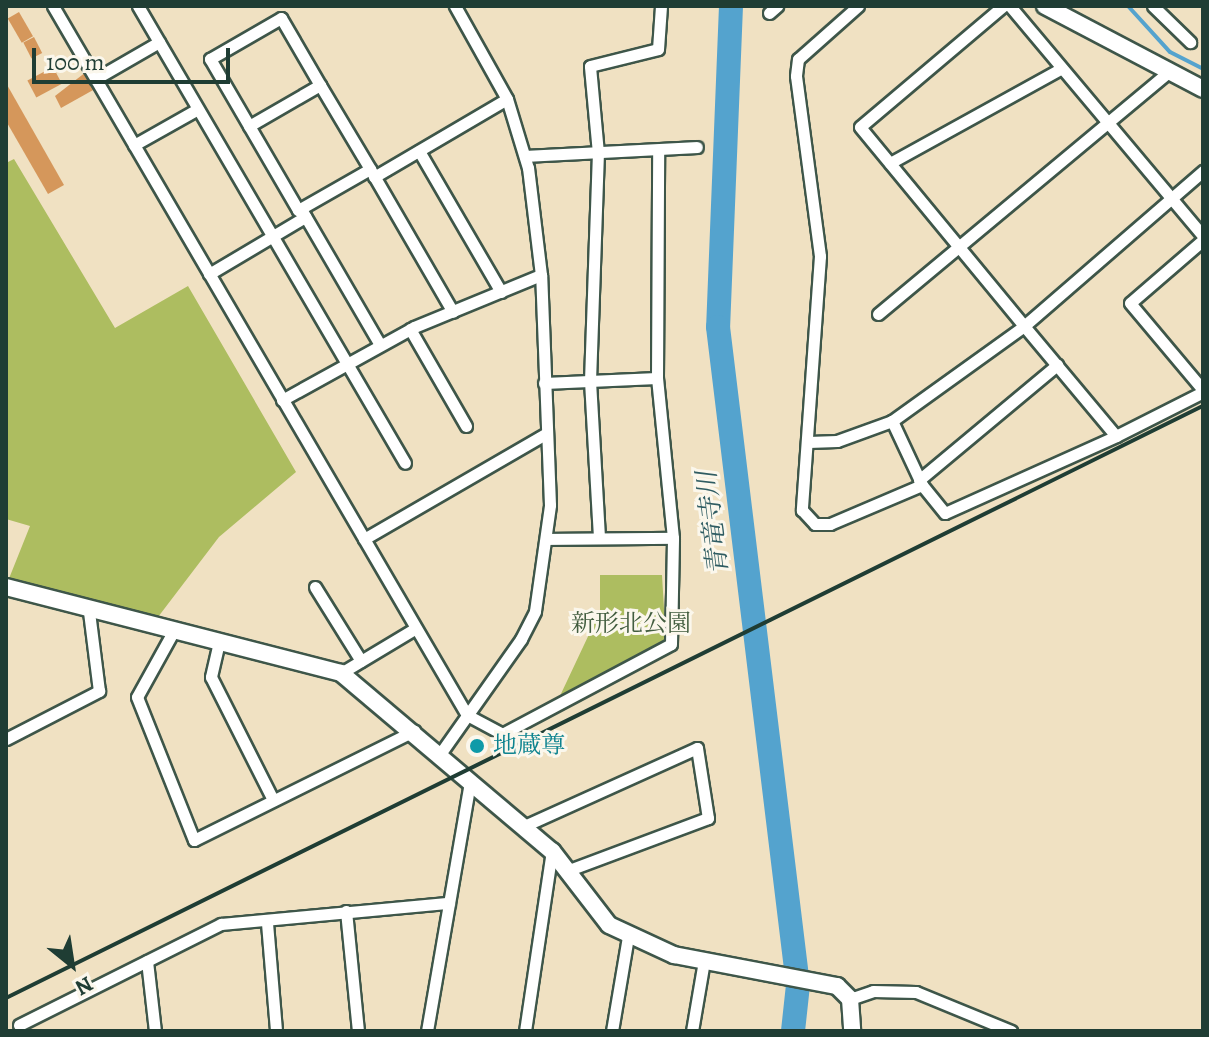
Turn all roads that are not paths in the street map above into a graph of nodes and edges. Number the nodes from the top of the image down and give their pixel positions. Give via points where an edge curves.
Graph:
1 (53, 6) edge
2 (138, 6) edge
3 (455, 6) edge
4 (661, 6) edge
5 (858, 6) edge
6 (1003, 6) edge
7 (1010, 6) edge
8 (1045, 6) edge
9 (1159, 8) edge
10 (159, 42) junction
11 (1190, 42) dead end
12 (1062, 68) junction
13 (1170, 71) junction
14 (95, 79) junction
15 (320, 85) junction
16 (1203, 89) edge
17 (507, 99) junction
18 (198, 109) junction
19 (1108, 123) junction
20 (249, 126) junction
21 (134, 145) junction
22 (697, 147) dead end
23 (658, 150) junction
24 (419, 151) junction
25 (598, 153) junction
26 (525, 156) junction
27 (890, 163) junction
28 (1203, 171) edge
29 (372, 173) junction
30 (1171, 198) junction
31 (303, 213) junction
32 (272, 237) junction
33 (1203, 238) edge
34 (960, 247) junction
35 (209, 274) junction
36 (541, 275) junction
37 (501, 292) junction
38 (453, 312) junction
39 (878, 314) dead end
40 (1024, 326) junction
41 (410, 329) junction
42 (380, 345) junction
43 (347, 365) junction
44 (1057, 365) junction
45 (657, 378) junction
46 (590, 381) junction
47 (544, 383) junction
48 (1203, 391) edge
49 (282, 400) junction
50 (892, 421) junction
51 (466, 426) dead end
52 (545, 434) junction
53 (1116, 436) junction
54 (808, 442) junction
55 (405, 463) dead end
56 (920, 482) junction
57 (599, 537) junction
58 (673, 538) junction
59 (364, 539) junction
60 (546, 539) junction
61 (6, 587) edge
62 (315, 587) dead end
63 (89, 612) junction
64 (416, 628) junction
65 (173, 632) junction
66 (219, 642) junction
67 (361, 661) junction
68 (341, 673) junction
69 (467, 715) junction
70 (414, 731) junction
71 (6, 739) edge
72 (440, 754) junction
73 (470, 781) junction
74 (273, 800) junction
75 (522, 827) junction
76 (552, 851) junction
77 (569, 870) junction
78 (449, 903) junction
79 (346, 911) junction
80 (267, 923) junction
81 (628, 936) junction
82 (147, 961) junction
83 (704, 961) junction
84 (850, 999) junction
85 (19, 1025) dead end
86 (155, 1031) edge
87 (276, 1031) edge
88 (358, 1031) edge
89 (427, 1031) edge
90 (525, 1031) edge
91 (612, 1031) edge
92 (692, 1031) edge
93 (852, 1031) edge
94 (1011, 1031) edge

1 - 14 street
2 - 10 street
3 - 17 street
4 - 25 street via 658,49 590,66
5 - 54 street via 798,59 820,256 811,325
6 - 27 street via 860,127
7 - 12 street
8 - 13 street
9 - 11 street
10 - 14 street
10 - 18 street
12 - 19 street
12 - 27 street
13 - 16 street
13 - 19 street
14 - 21 street
15 - 20 street
15 - 20 street via 281,18 222,52 210,59
15 - 29 street
17 - 24 street
17 - 26 street
18 - 21 street
18 - 32 street
19 - 30 street
19 - 34 street
20 - 31 street
21 - 35 street
22 - 23 street
23 - 25 street
23 - 45 street
24 - 29 street
24 - 37 street
25 - 26 street
25 - 46 street
26 - 36 street
27 - 34 street
28 - 30 street
29 - 31 street
29 - 38 street
30 - 33 street
30 - 40 street
31 - 32 street
31 - 42 street
32 - 35 street
32 - 43 street
33 - 48 street via 1130,303
34 - 39 street
34 - 40 street
35 - 49 street
36 - 37 street
36 - 47 street
37 - 38 street
38 - 41 street
40 - 44 street
40 - 50 street
41 - 42 street
41 - 51 street
42 - 43 street
43 - 49 street
43 - 55 street
44 - 53 street
44 - 56 street
45 - 46 street
45 - 58 street
46 - 47 street
46 - 57 street
47 - 52 street
48 - 53 street
49 - 59 street
50 - 54 street via 837,441
50 - 56 street
52 - 59 street
52 - 60 street via 550,505
53 - 56 street via 945,513
54 - 56 street via 802,510 815,524 830,524
57 - 58 street
57 - 60 street
58 - 69 street via 671,644 502,734
59 - 64 street
60 - 69 street via 535,611
61 - 63 street
62 - 67 street
63 - 65 street
63 - 71 street via 99,691
64 - 67 street
64 - 69 street
65 - 66 street
65 - 74 street via 137,697 194,840
66 - 68 street
66 - 74 street via 211,677
67 - 68 street
68 - 70 street
69 - 72 street
70 - 72 street
70 - 74 street
72 - 73 street
73 - 75 street
73 - 78 street
75 - 76 street
75 - 77 street via 697,748 708,818
76 - 77 street
76 - 90 street
77 - 81 street via 609,925
78 - 79 street
78 - 89 street
79 - 80 street
79 - 88 street
80 - 82 street via 221,924
80 - 87 street
81 - 83 street
81 - 91 street
82 - 85 street
82 - 86 street
83 - 84 street via 837,986
83 - 92 street
84 - 93 street
84 - 94 street via 873,991 916,992

